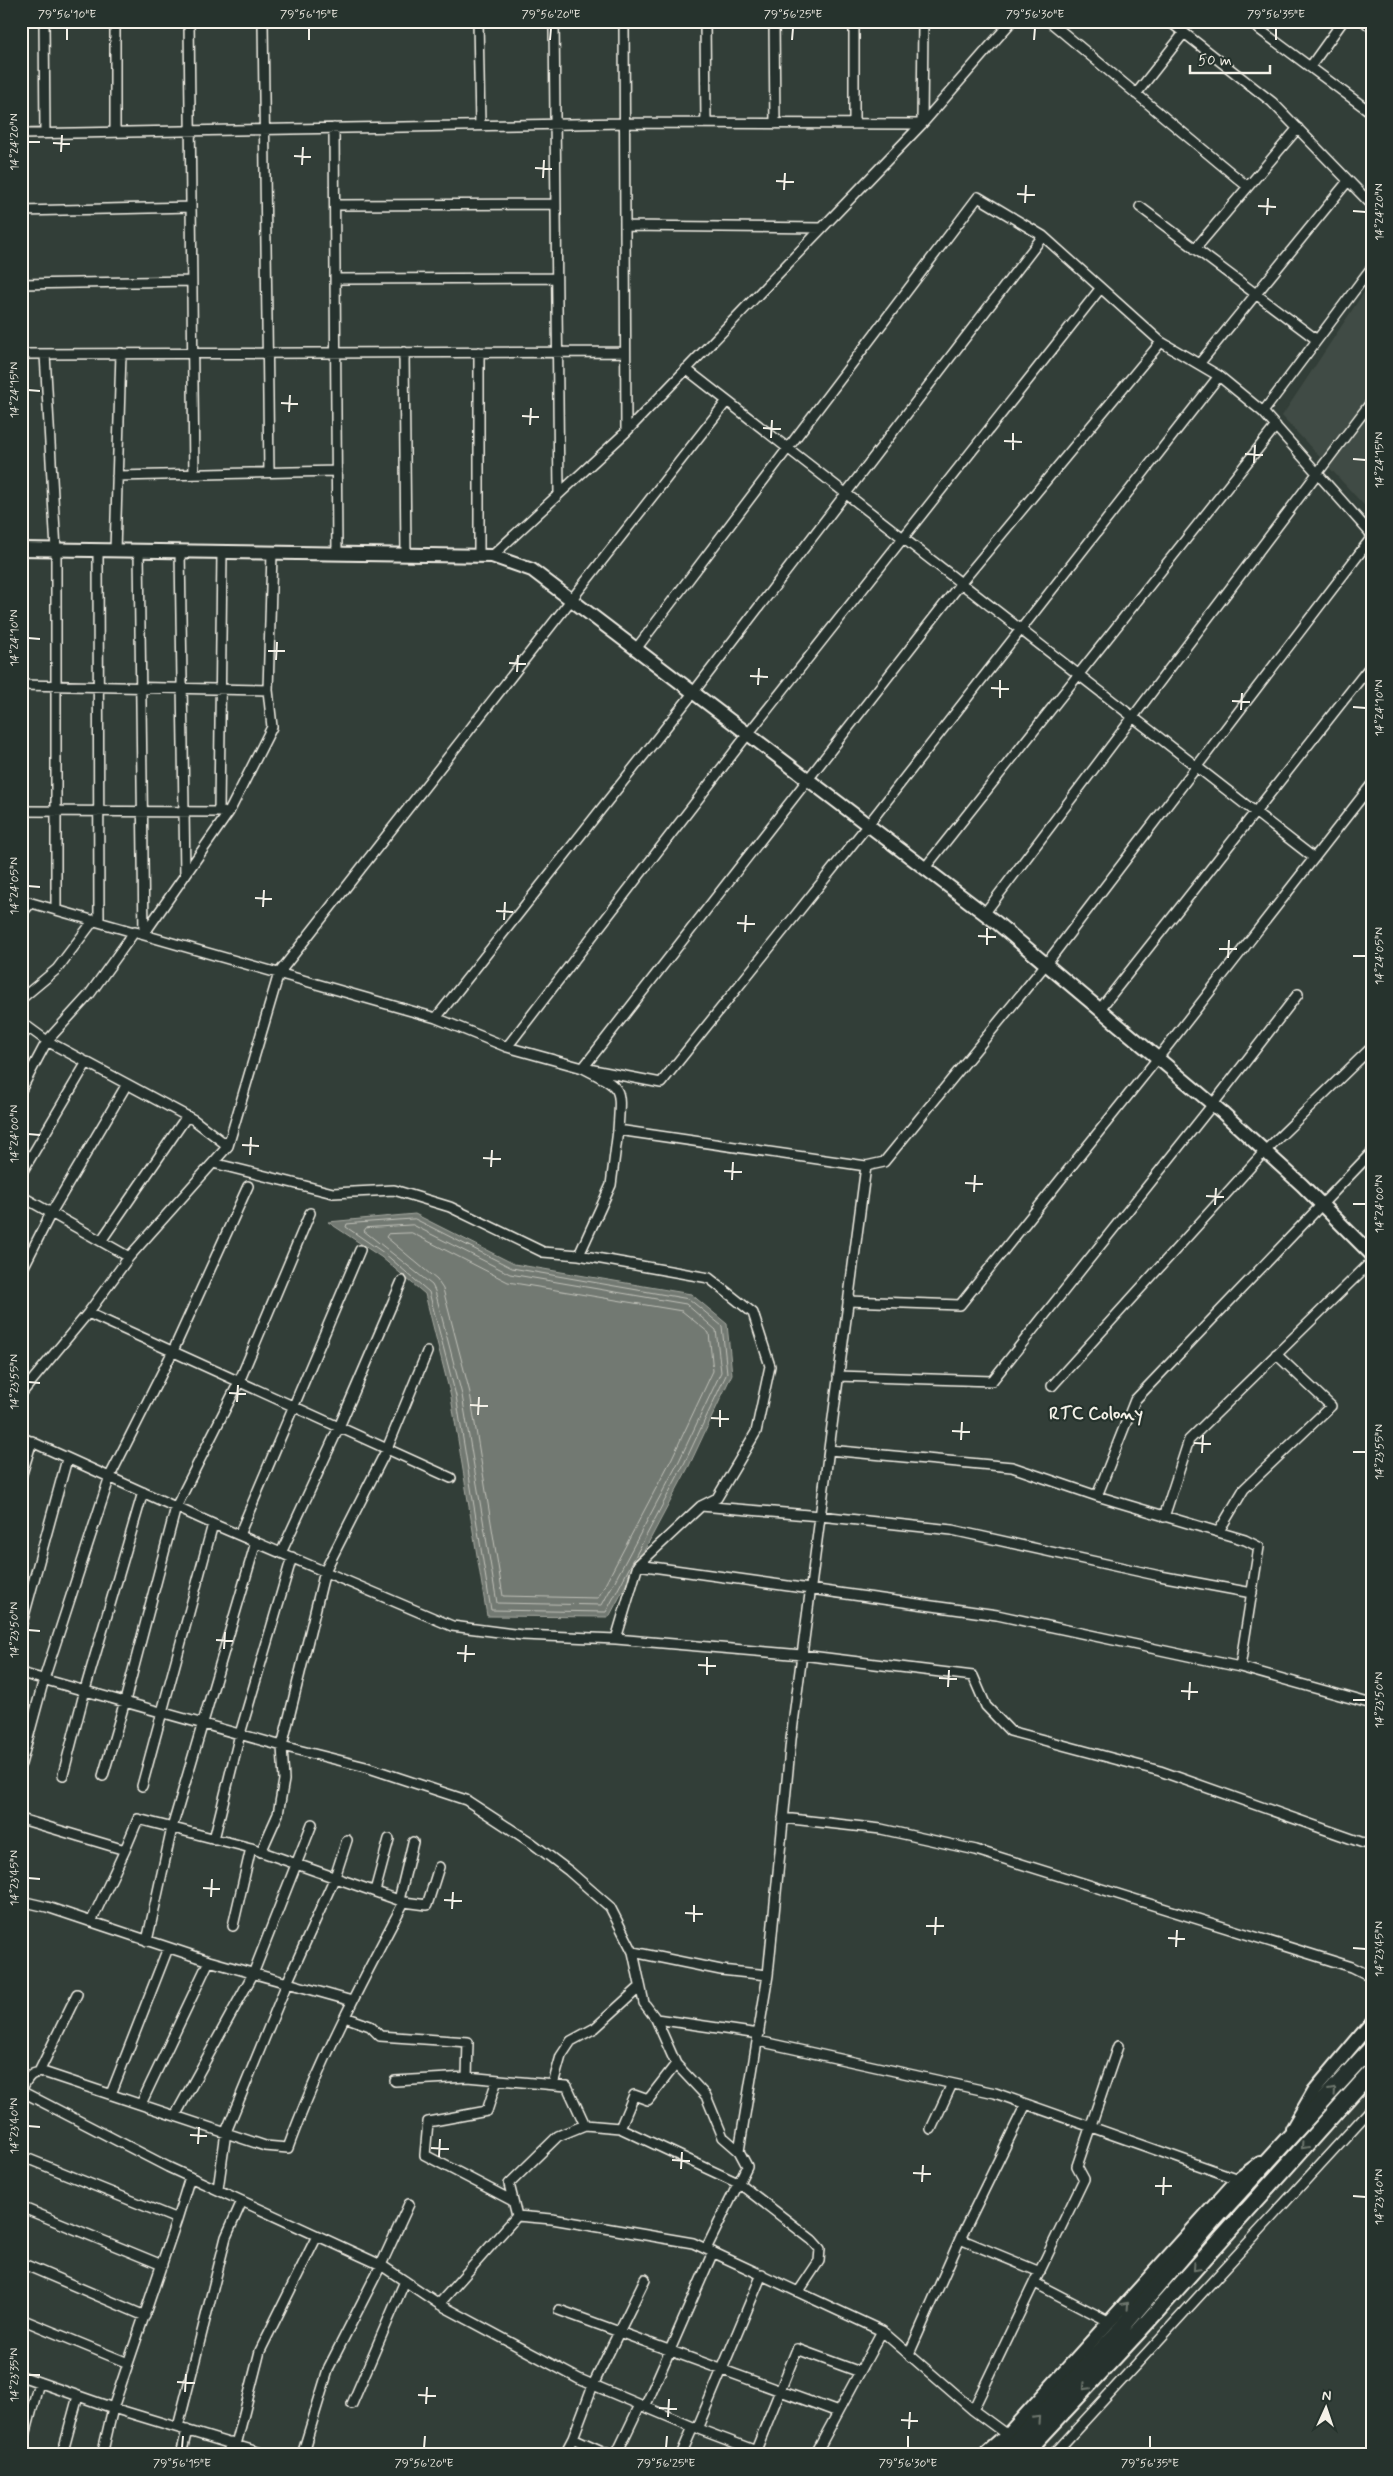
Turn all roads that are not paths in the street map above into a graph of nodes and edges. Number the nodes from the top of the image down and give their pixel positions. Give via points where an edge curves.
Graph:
1 (44, 21) edge
2 (115, 21) edge
3 (189, 21) edge
4 (263, 21) edge
5 (478, 21) edge
6 (554, 21) edge
7 (624, 21) edge
8 (705, 21) edge
9 (774, 21) edge
10 (854, 21) edge
11 (923, 21) edge
12 (1012, 21) edge
13 (1049, 21) edge
14 (1169, 21) edge
15 (1248, 21) edge
16 (1344, 21) edge
17 (1364, 21) edge
18 (1372, 28) edge
19 (1184, 33) junction
20 (1310, 67) junction
21 (1136, 94) junction
22 (1372, 113) edge
23 (624, 123) junction
24 (706, 123) junction
25 (555, 124) junction
26 (775, 124) junction
27 (854, 124) junction
28 (922, 124) junction
29 (480, 126) junction
30 (334, 128) junction
31 (1298, 128) junction
32 (264, 130) junction
33 (190, 131) junction
34 (115, 132) junction
35 (45, 133) junction
36 (21, 134) edge
37 (1348, 181) junction
38 (1248, 187) junction
39 (556, 204) junction
40 (335, 205) junction
41 (1372, 205) edge
42 (191, 207) junction
43 (1140, 207) dead end
44 (21, 211) edge
45 (625, 226) junction
46 (822, 228) junction
47 (1043, 236) junction
48 (1195, 249) junction
49 (1372, 267) edge
50 (556, 278) junction
51 (336, 279) junction
52 (192, 281) junction
53 (21, 284) edge
54 (1100, 289) junction
55 (1256, 295) junction
56 (1317, 340) junction
57 (1161, 342) junction
58 (267, 352) junction
59 (336, 352) junction
60 (404, 352) junction
61 (479, 352) junction
62 (557, 352) junction
63 (626, 352) junction
64 (121, 353) junction
65 (192, 353) junction
66 (21, 354) edge
67 (45, 354) junction
68 (1199, 364) junction
69 (686, 369) junction
70 (1219, 376) junction
71 (727, 401) junction
72 (1372, 401) edge
73 (1263, 412) junction
74 (1276, 426) junction
75 (626, 432) junction
76 (788, 448) junction
77 (337, 470) junction
78 (269, 472) junction
79 (194, 474) junction
80 (1318, 474) junction
81 (117, 476) junction
82 (846, 493) junction
83 (559, 494) junction
84 (1372, 536) edge
85 (904, 538) junction
86 (21, 549) edge
87 (56, 550) junction
88 (98, 550) junction
89 (115, 550) junction
90 (139, 551) junction
91 (180, 552) junction
92 (222, 552) junction
93 (272, 553) junction
94 (337, 554) junction
95 (406, 555) junction
96 (486, 556) junction
97 (961, 582) junction
98 (571, 600) junction
99 (1021, 629) junction
100 (636, 649) junction
101 (1372, 664) edge
102 (1078, 674) junction
103 (21, 685) edge
104 (56, 686) junction
105 (98, 686) junction
106 (141, 687) junction
107 (182, 688) junction
108 (220, 689) junction
109 (268, 690) junction
110 (693, 693) junction
111 (1134, 718) junction
112 (748, 734) junction
113 (1196, 766) junction
114 (806, 779) junction
115 (1372, 784) edge
116 (21, 810) edge
117 (56, 811) junction
118 (99, 811) junction
119 (142, 812) junction
120 (184, 812) junction
121 (219, 812) junction
122 (229, 812) junction
123 (1255, 812) junction
124 (867, 826) junction
125 (1314, 858) junction
126 (924, 868) junction
127 (185, 876) junction
128 (21, 900) edge
129 (31, 903) junction
130 (56, 910) junction
131 (21, 914) edge
132 (984, 914) junction
133 (97, 921) junction
134 (139, 933) junction
135 (1046, 964) junction
136 (278, 973) junction
137 (1298, 994) dead end
138 (21, 999) edge
139 (1100, 1009) junction
140 (436, 1018) junction
141 (25, 1025) edge
142 (21, 1037) edge
143 (47, 1041) junction
144 (507, 1046) junction
145 (1372, 1047) edge
146 (1158, 1058) junction
147 (87, 1062) junction
148 (583, 1068) junction
149 (127, 1084) junction
150 (21, 1090) edge
151 (1214, 1104) junction
152 (187, 1116) junction
153 (618, 1130) junction
154 (228, 1146) junction
155 (1265, 1151) junction
156 (1372, 1152) edge
157 (213, 1163) junction
158 (866, 1166) junction
159 (21, 1174) edge
160 (248, 1186) dead end
161 (21, 1196) edge
162 (1322, 1204) junction
163 (310, 1212) dead end
164 (51, 1213) junction
165 (102, 1241) junction
166 (360, 1250) dead end
167 (579, 1254) junction
168 (1372, 1255) edge
169 (129, 1257) junction
170 (1372, 1261) edge
171 (21, 1272) edge
172 (402, 1281) dead end
173 (848, 1301) junction
174 (88, 1312) junction
175 (173, 1352) junction
176 (427, 1352) dead end
177 (1276, 1354) junction
178 (838, 1376) junction
179 (239, 1382) junction
180 (1052, 1386) dead end
181 (21, 1394) edge
182 (293, 1406) junction
183 (339, 1427) junction
184 (21, 1437) edge
185 (32, 1441) junction
186 (387, 1449) junction
187 (828, 1450) junction
188 (67, 1459) junction
189 (110, 1476) junction
190 (21, 1477) edge
191 (451, 1478) dead end
192 (143, 1492) junction
193 (1096, 1496) junction
194 (701, 1506) junction
195 (176, 1507) junction
196 (820, 1516) junction
197 (1164, 1517) junction
198 (213, 1524) junction
199 (1219, 1531) junction
200 (240, 1535) junction
201 (256, 1542) junction
202 (281, 1553) junction
203 (292, 1557) junction
204 (638, 1565) junction
205 (325, 1571) junction
206 (809, 1589) junction
207 (1252, 1592) junction
208 (21, 1627) edge
209 (616, 1639) junction
210 (802, 1655) junction
211 (1240, 1666) junction
212 (21, 1672) edge
213 (44, 1679) junction
214 (84, 1690) junction
215 (125, 1701) junction
216 (1372, 1704) edge
217 (163, 1712) junction
218 (201, 1723) junction
219 (240, 1734) junction
220 (282, 1746) junction
221 (21, 1764) edge
222 (63, 1776) dead end
223 (103, 1776) dead end
224 (142, 1786) dead end
225 (783, 1818) junction
226 (21, 1820) edge
227 (312, 1824) dead end
228 (172, 1828) junction
229 (214, 1839) junction
230 (389, 1839) dead end
231 (347, 1840) dead end
232 (413, 1842) dead end
233 (1372, 1846) edge
234 (251, 1848) junction
235 (125, 1850) junction
236 (261, 1852) junction
237 (298, 1864) junction
238 (439, 1867) dead end
239 (335, 1877) junction
240 (375, 1892) junction
241 (21, 1901) edge
242 (401, 1901) junction
243 (91, 1922) junction
244 (233, 1926) dead end
245 (147, 1941) junction
246 (168, 1948) junction
247 (633, 1952) junction
248 (209, 1961) junction
249 (253, 1974) junction
250 (768, 1975) junction
251 (1372, 1977) edge
252 (287, 1983) junction
253 (640, 1987) junction
254 (77, 1994) dead end
255 (352, 2001) junction
256 (345, 2016) junction
257 (656, 2019) junction
258 (1372, 2022) edge
259 (758, 2037) junction
260 (1118, 2046) dead end
261 (1372, 2046) edge
262 (676, 2064) junction
263 (1372, 2071) edge
264 (40, 2072) junction
265 (467, 2077) junction
266 (497, 2080) junction
267 (395, 2081) dead end
268 (553, 2084) junction
269 (952, 2084) junction
270 (21, 2091) edge
271 (111, 2094) junction
272 (141, 2104) junction
273 (1026, 2104) junction
274 (1372, 2108) edge
275 (174, 2116) junction
276 (585, 2125) junction
277 (620, 2128) junction
278 (1091, 2128) junction
279 (931, 2129) dead end
280 (226, 2132) junction
281 (1280, 2149) junction
282 (739, 2151) junction
283 (21, 2156) edge
284 (190, 2177) junction
285 (1238, 2179) junction
286 (740, 2184) junction
287 (218, 2189) junction
288 (511, 2200) junction
289 (242, 2201) junction
290 (409, 2204) dead end
291 (21, 2208) edge
292 (517, 2216) junction
293 (178, 2219) junction
294 (317, 2236) junction
295 (960, 2238) junction
296 (710, 2250) junction
297 (21, 2262) edge
298 (162, 2265) junction
299 (381, 2265) junction
300 (1040, 2272) junction
301 (762, 2274) junction
302 (645, 2279) dead end
303 (405, 2281) junction
304 (1035, 2283) junction
305 (799, 2291) junction
306 (438, 2304) junction
307 (558, 2310) dead end
308 (145, 2316) junction
309 (21, 2318) edge
310 (1110, 2322) junction
311 (882, 2331) junction
312 (618, 2332) junction
313 (669, 2350) junction
314 (909, 2354) junction
315 (128, 2363) junction
316 (722, 2370) junction
317 (860, 2372) junction
318 (21, 2376) edge
319 (39, 2382) junction
320 (593, 2385) junction
321 (780, 2391) junction
322 (78, 2396) junction
323 (352, 2404) dead end
324 (643, 2406) junction
325 (113, 2408) junction
326 (973, 2410) junction
327 (838, 2412) junction
328 (695, 2428) junction
329 (183, 2429) junction
330 (1007, 2435) junction
331 (573, 2438) junction
332 (233, 2444) junction
333 (21, 2450) edge
334 (755, 2453) edge
335 (262, 2454) edge
336 (62, 2455) edge
337 (102, 2455) edge
338 (181, 2455) edge
339 (227, 2455) edge
340 (302, 2455) edge
341 (564, 2455) edge
342 (611, 2455) edge
343 (616, 2455) edge
344 (681, 2455) edge
345 (767, 2455) edge
346 (815, 2455) edge
347 (984, 2455) edge
348 (1003, 2455) edge
349 (1024, 2455) edge
350 (1053, 2455) edge

1 - 35 street
2 - 34 street
3 - 33 street
4 - 32 street
5 - 29 street
6 - 25 street
7 - 23 street
8 - 24 street
9 - 26 street
10 - 27 street
11 - 28 street
12 - 28 street
13 - 21 street
14 - 19 street
15 - 20 street
16 - 20 street
17 - 18 street
19 - 21 street
19 - 31 street via 1272,102
20 - 22 street
21 - 38 street
23 - 24 street
23 - 25 street
23 - 45 street
24 - 26 street
25 - 29 street
25 - 39 street
26 - 27 street
27 - 28 street
28 - 46 street
29 - 30 street
30 - 32 street
30 - 40 street
31 - 37 street
31 - 38 street
32 - 33 street
32 - 58 street
33 - 34 street
33 - 42 street
34 - 35 street
35 - 36 street
37 - 41 street
37 - 55 street
38 - 48 street
39 - 40 street
39 - 50 street
40 - 51 street
42 - 44 street
42 - 52 street
43 - 48 street
45 - 46 street
45 - 63 street
46 - 69 street
47 - 54 street
47 - 76 street via 978,197
47 - 82 street
48 - 55 street
49 - 56 street
50 - 51 street
50 - 62 street
51 - 59 street
52 - 53 street
52 - 65 street
54 - 57 street
54 - 85 street
55 - 56 street
55 - 68 street
56 - 73 street
57 - 68 street
57 - 97 street
58 - 59 street
58 - 65 street
58 - 78 street
59 - 60 street
59 - 77 street
60 - 61 street
60 - 95 street
61 - 62 street
61 - 96 street
62 - 63 street
62 - 83 street
63 - 75 street
64 - 65 street
64 - 67 street
64 - 81 street
65 - 79 street
66 - 67 street
67 - 87 street
68 - 70 street
69 - 71 street
69 - 75 street
70 - 73 street
70 - 99 street
71 - 76 street
71 - 98 street
72 - 80 street
73 - 74 street
74 - 80 street
74 - 102 street
75 - 83 street
76 - 82 street
76 - 100 street
77 - 78 street
77 - 94 street
78 - 79 street
79 - 81 street
80 - 84 street
80 - 111 street
81 - 89 street
82 - 85 street
82 - 110 street
83 - 96 street
84 - 113 street
85 - 97 street
85 - 112 street
86 - 87 street
87 - 88 street
87 - 104 street
88 - 89 street
88 - 105 street
89 - 90 street
90 - 91 street
90 - 106 street
91 - 92 street
91 - 107 street
92 - 93 street
92 - 108 street
93 - 94 street
93 - 109 street
94 - 95 street
95 - 96 street
96 - 98 street via 532,570
97 - 99 street
97 - 114 street
98 - 100 street
98 - 136 street
99 - 102 street
99 - 124 street
100 - 110 street
101 - 123 street
102 - 111 street
102 - 126 street
103 - 104 street
104 - 105 street
104 - 117 street
105 - 106 street
105 - 118 street
106 - 107 street
106 - 119 street
107 - 108 street
107 - 120 street
108 - 109 street
108 - 121 street
109 - 122 street via 272,727
110 - 112 street
110 - 140 street
111 - 113 street
111 - 132 street
112 - 114 street
112 - 144 street
113 - 123 street
113 - 135 street
114 - 124 street
114 - 148 street
115 - 125 street
116 - 117 street
117 - 118 street
117 - 130 street
118 - 119 street
118 - 133 street
119 - 120 street
119 - 134 street
120 - 121 street
120 - 127 street
121 - 122 street
122 - 127 street
123 - 125 street
123 - 139 street
124 - 126 street
124 - 148 street via 661,1082
125 - 146 street
126 - 132 street
127 - 134 street
128 - 129 street
129 - 130 street
129 - 131 street
130 - 133 street
132 - 135 street
133 - 134 street
133 - 138 street via 56,969
134 - 136 street
134 - 143 street
135 - 139 street
135 - 158 street via 884,1162
136 - 140 street
136 - 154 street
137 - 151 street
139 - 146 street
140 - 144 street
141 - 142 street
141 - 143 street
143 - 147 street
143 - 150 street
144 - 148 street
145 - 155 street
146 - 151 street
146 - 173 street via 960,1305
147 - 149 street
147 - 159 street
148 - 153 street via 613,1084 620,1095
149 - 152 street
149 - 164 street
151 - 155 street
151 - 178 street via 992,1381
152 - 154 street
152 - 165 street
153 - 158 street
153 - 167 street via 611,1185
154 - 157 street
155 - 162 street
155 - 180 street
156 - 162 street
157 - 167 street via 333,1193 394,1190 450,1207 543,1252
157 - 169 street
158 - 173 street
160 - 175 street
161 - 164 street
162 - 168 street
162 - 193 street via 1135,1400
163 - 179 street
164 - 165 street
164 - 171 street
165 - 169 street
166 - 182 street
167 - 194 street via 709,1278 753,1313 770,1366 756,1432 717,1498
169 - 174 street
170 - 177 street
172 - 183 street
173 - 178 street
174 - 175 street
174 - 181 street
175 - 179 street
175 - 189 street
176 - 186 street
177 - 197 street via 1189,1440
177 - 199 street via 1331,1406 1244,1489
178 - 187 street
179 - 182 street
179 - 195 street
182 - 183 street
182 - 200 street
183 - 186 street
183 - 202 street
184 - 185 street
185 - 188 street
185 - 190 street
186 - 191 street
186 - 205 street
187 - 193 street via 1012,1467
187 - 196 street
188 - 189 street
188 - 208 street
189 - 192 street
189 - 213 street
192 - 195 street
192 - 214 street
193 - 197 street
194 - 196 street
194 - 204 street
195 - 198 street
195 - 215 street
196 - 206 street
196 - 207 street via 952,1530 1160,1576
197 - 199 street
198 - 200 street
198 - 217 street
199 - 207 street via 1259,1547
200 - 201 street
201 - 202 street
201 - 218 street
202 - 203 street
203 - 205 street
203 - 219 street
204 - 206 street
204 - 209 street
205 - 209 street via 452,1626 522,1635
205 - 220 street
206 - 210 street
206 - 211 street via 997,1615
207 - 211 street
209 - 210 street
210 - 225 street
210 - 233 street via 973,1676 986,1706 1010,1731 1160,1771
211 - 216 street
212 - 213 street
213 - 214 street
213 - 221 street
214 - 215 street
214 - 222 street
215 - 217 street
215 - 223 street
217 - 218 street
217 - 224 street
218 - 219 street
218 - 228 street
219 - 220 street
219 - 229 street
220 - 236 street via 284,1780 278,1814
220 - 247 street via 366,1767 466,1800 532,1842 610,1907
225 - 250 street
225 - 251 street via 881,1829 976,1850 1352,1967
226 - 235 street
227 - 237 street
228 - 229 street
228 - 235 street via 138,1819
228 - 245 street
229 - 234 street
230 - 240 street
231 - 239 street
232 - 242 street
234 - 236 street
234 - 244 street
235 - 243 street
236 - 237 street
237 - 239 street
237 - 249 street
238 - 242 street via 427,1906
239 - 240 street
239 - 252 street
240 - 242 street
241 - 243 street
242 - 255 street
243 - 245 street
245 - 246 street
246 - 248 street
246 - 271 street
247 - 250 street via 721,1970
247 - 253 street
248 - 249 street
248 - 272 street
249 - 252 street
249 - 275 street
250 - 259 street
252 - 255 street
252 - 280 street
253 - 257 street via 644,2002
253 - 268 street via 595,2028 571,2041 561,2056
254 - 264 street
255 - 256 street
256 - 265 street via 370,2026 380,2036 468,2042
256 - 280 street via 304,2104 288,2148 265,2146
257 - 259 street
257 - 262 street
258 - 281 street via 1314,2091
259 - 269 street
259 - 282 street
260 - 278 street
281 -> 261 highway
262 - 277 street via 648,2100 634,2095
262 - 282 street via 706,2096 723,2137
263 -> 349 highway
264 - 270 street via 29,2075
264 - 271 street
265 - 266 street
265 - 267 street
266 - 268 street
266 - 288 street via 487,2111 428,2122 425,2154
268 - 276 street via 567,2086
269 - 273 street
269 - 279 street
270 - 284 street
271 - 272 street
272 - 275 street
273 - 278 street
273 - 295 street
274 - 350 street
275 - 280 street
276 - 277 street
276 - 288 street via 558,2136 509,2184
277 - 286 street
278 - 285 street
278 - 300 street via 1077,2166 1084,2179
280 - 287 street
281 - 285 street
348 -> 281 highway via 1118,2332
282 - 286 street via 747,2166
283 - 293 street
284 - 287 street
284 - 293 street
310 -> 285 street
286 - 296 street
286 - 305 street via 820,2249 819,2261
287 - 289 street
288 - 292 street
289 - 294 street
289 - 329 street via 226,2237
290 - 299 street
291 - 298 street
292 - 296 street via 684,2242
292 - 306 street
293 - 298 street
294 - 299 street
294 - 332 street via 260,2352
295 - 300 street
295 - 314 street
296 - 301 street
296 - 313 street
297 - 308 street
298 - 308 street
299 - 303 street
299 - 340 street via 329,2367
300 - 304 street
301 - 305 street
301 - 316 street
302 - 312 street
303 - 306 street
303 - 323 street
304 - 310 street
304 - 326 street
305 - 311 street
306 - 320 street
307 - 312 street
308 - 315 street
309 - 315 street
310 - 330 street
311 - 314 street
311 - 317 street
312 - 313 street
312 - 320 street
313 - 316 street
313 - 324 street
314 - 326 street
315 - 325 street
316 - 321 street
316 - 328 street
317 - 321 street via 797,2349
317 - 327 street
318 - 319 street
319 - 322 street
319 - 333 street
320 - 324 street
320 - 331 street
321 - 327 street
321 - 334 street
322 - 325 street
322 - 336 street
324 - 328 street
324 - 343 street
325 - 329 street
325 - 337 street
326 - 330 street
327 - 346 street
328 - 334 street
328 - 344 street
329 - 332 street
329 - 338 street
330 - 347 street
331 - 341 street
331 - 342 street
332 - 335 street
332 - 339 street
334 - 345 street

